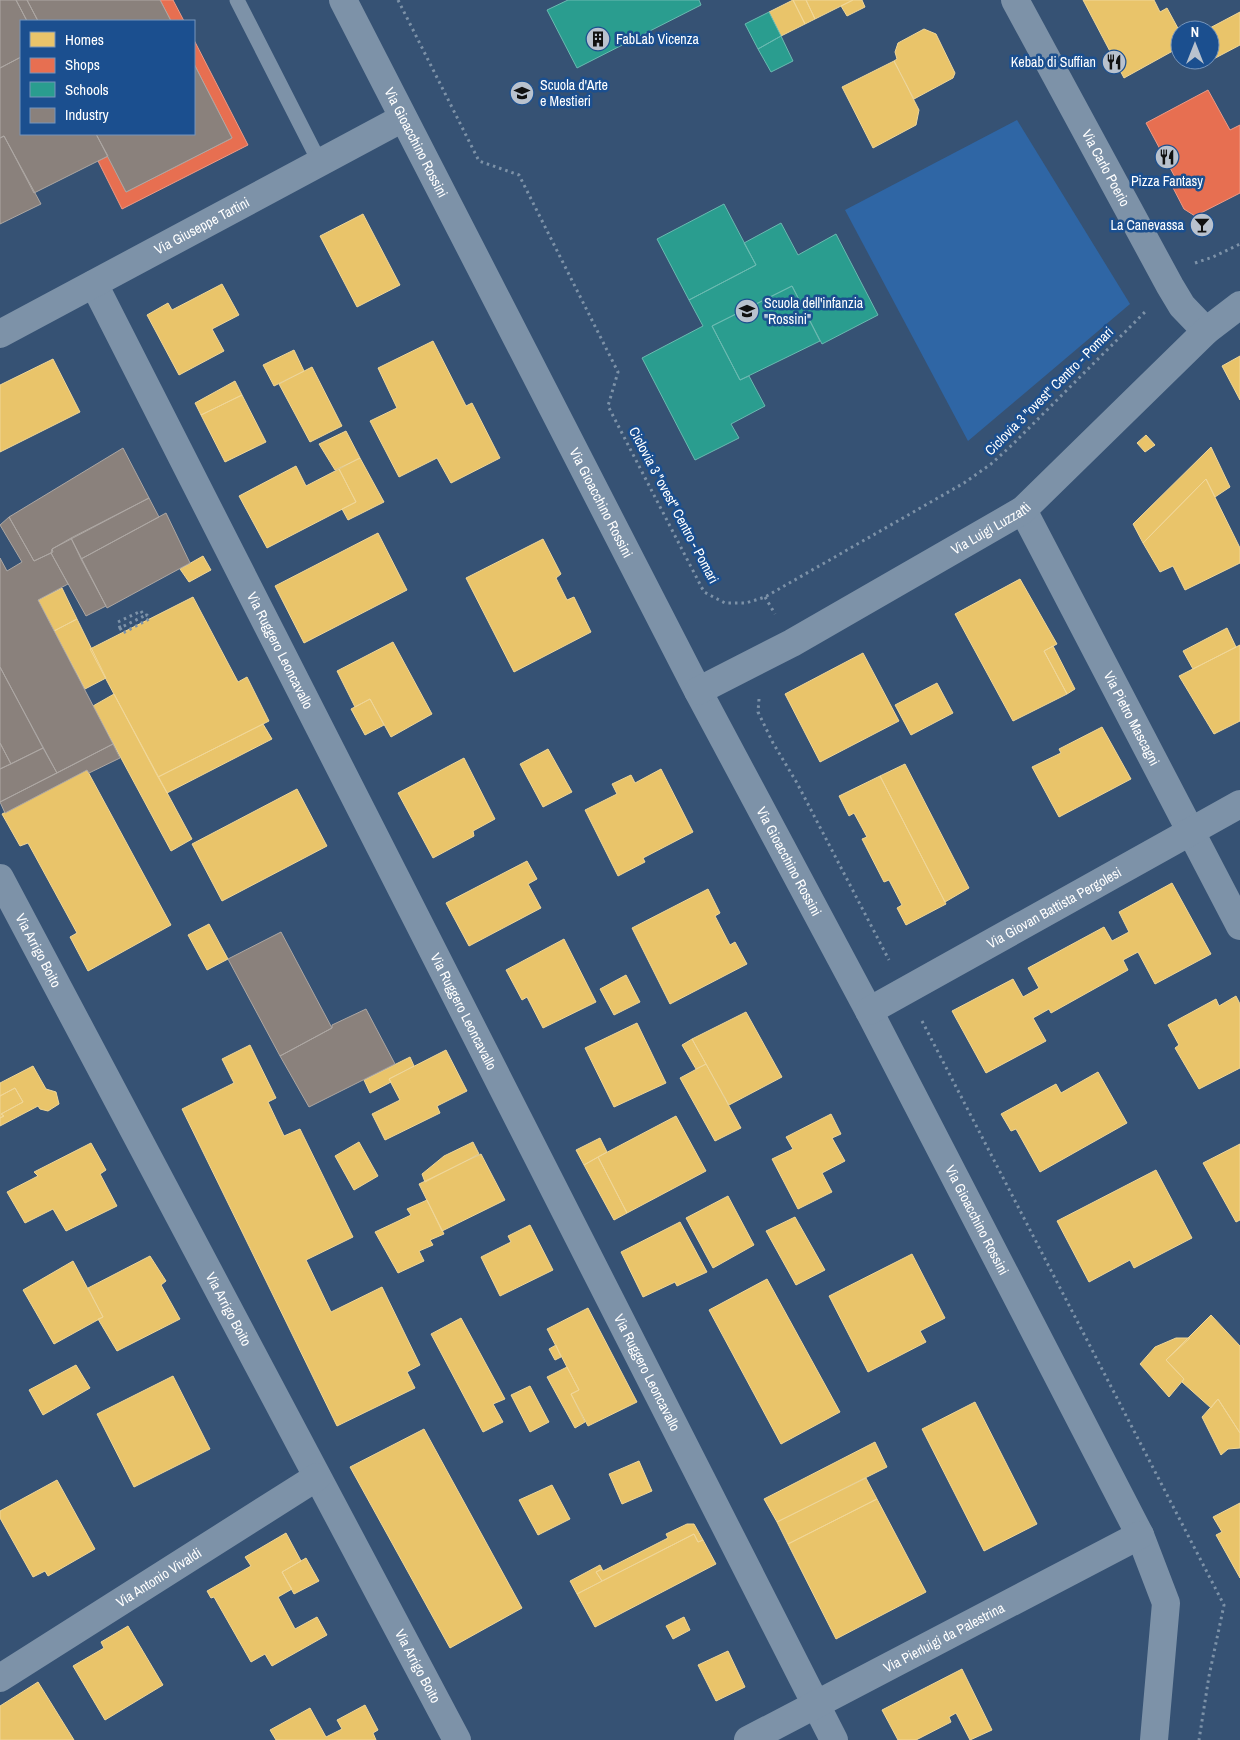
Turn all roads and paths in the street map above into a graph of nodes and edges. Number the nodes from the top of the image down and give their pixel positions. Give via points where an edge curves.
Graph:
1 (237, 0) edge
2 (343, 0) edge
3 (398, 0) edge
4 (1019, 1) edge
5 (403, 118) junction
6 (320, 163) junction
7 (1240, 244) edge
8 (1196, 262) dead end
9 (94, 284) junction
10 (1240, 305) edge
11 (1140, 316) dead end
12 (1206, 331) junction
13 (0, 334) edge
14 (1023, 510) junction
15 (144, 616) joint
16 (698, 691) junction
17 (759, 696) dead end
18 (1240, 804) edge
19 (1189, 833) junction
20 (0, 878) edge
21 (1240, 926) edge
22 (906, 991) junction
23 (869, 1011) junction
24 (317, 1477) junction
25 (1140, 1535) junction
26 (0, 1678) edge
27 (816, 1705) junction
28 (457, 1740) edge
29 (748, 1740) edge
30 (834, 1740) edge
31 (1154, 1740) edge
32 (1199, 1740) edge

1 - 6 lane
2 - 5 street, Via Gioacchino Rossini
3 - 11 path, Ciclovia 3 "ovest" Centro - Pomari via 479,161 519,175 618,372 608,406 704,592 725,603 746,603 785,588 964,483 1012,445
4 - 12 street, Via Carlo Poerio via 1170,286 1182,306
5 - 6 street, Via Giuseppe Tartini
5 - 16 street, Via Gioacchino Rossini
6 - 9 street, Via Giuseppe Tartini
7 - 8 path via 1213,258
9 - 13 street, Via Giuseppe Tartini
9 - 27 street, Via Ruggero Leoncavallo
10 - 12 street, Via Luigi Luzzatti
12 - 14 street, Via Luigi Luzzatti
14 - 16 street, Via Luigi Luzzatti via 792,643
14 - 19 street, Via Pietro Mascagni
15 - 15 path via 141,611 118,622 123,633 149,619
16 - 23 street, Via Gioacchino Rossini
17 - 22 path via 758,712 773,743
18 - 19 street, Via Giovan Battista Pergolesi
19 - 21 street, Via Pietro Mascagni
19 - 22 street, Via Giovan Battista Pergolesi
20 - 24 street, Via Arrigo Boito
22 - 23 street, Via Giovan Battista Pergolesi
22 - 32 path via 1224,1605
23 - 25 street, Via Gioacchino Rossini
24 - 26 street, Via Antonio Vivaldi
24 - 28 street, Via Arrigo Boito
25 - 27 street, Via Pierluigi da Palestrina
25 - 31 street, Via Gioacchino Rossini via 1166,1603
27 - 29 street, Via Pierluigi da Palestrina
27 - 30 street, Via Ruggero Leoncavallo

